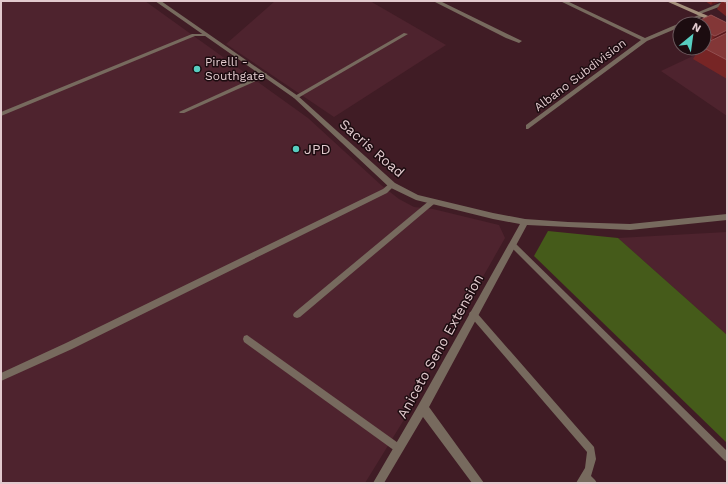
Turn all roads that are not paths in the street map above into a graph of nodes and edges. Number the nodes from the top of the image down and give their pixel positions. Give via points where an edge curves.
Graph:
1 (158, 1) edge
2 (436, 1) edge
3 (563, 1) edge
4 (669, 1) edge
5 (727, 2) edge
6 (701, 14) junction
7 (697, 16) edge
8 (727, 26) edge
9 (672, 28) edge
10 (406, 34) dead end
11 (207, 35) junction
12 (645, 40) junction
13 (519, 41) dead end
14 (265, 75) junction
15 (296, 97) junction
16 (182, 112) dead end
17 (1, 114) edge
18 (528, 127) dead end
19 (392, 185) junction
20 (432, 202) junction
21 (727, 217) edge
22 (525, 222) junction
23 (513, 245) junction
24 (473, 314) junction
25 (297, 315) dead end
26 (247, 339) dead end
27 (1, 377) edge
28 (422, 408) junction
29 (398, 448) junction
30 (727, 457) edge
31 (586, 481) edge
32 (378, 483) edge
33 (479, 483) edge

1 - 11 street, Sacris Road
2 - 13 street
3 - 12 street, Albano Subdivision
4 - 6 main road
5 - 6 lane
6 - 7 street, Albano Subdivision
6 - 8 main road
9 - 12 street, Albano Subdivision
10 - 15 lane
11 - 14 street, Sacris Road
11 - 17 lane via 194,35
12 - 18 street, Albano Subdivision
14 - 15 street, Sacris Road
14 - 16 lane
15 - 19 street, Sacris Road
19 - 20 street, Sacris Road
19 - 27 lane via 385,191
20 - 22 street, Sacris Road
20 - 25 lane
21 - 22 street, Sacris Road via 630,227
22 - 23 street, Aniceto Seno Extension
23 - 24 street, Aniceto Seno Extension
23 - 30 lane
24 - 28 street, Aniceto Seno Extension
24 - 31 lane via 591,450 592,458
26 - 29 lane
28 - 29 street, Aniceto Seno Extension
28 - 33 street
29 - 32 street, Aniceto Seno Extension

